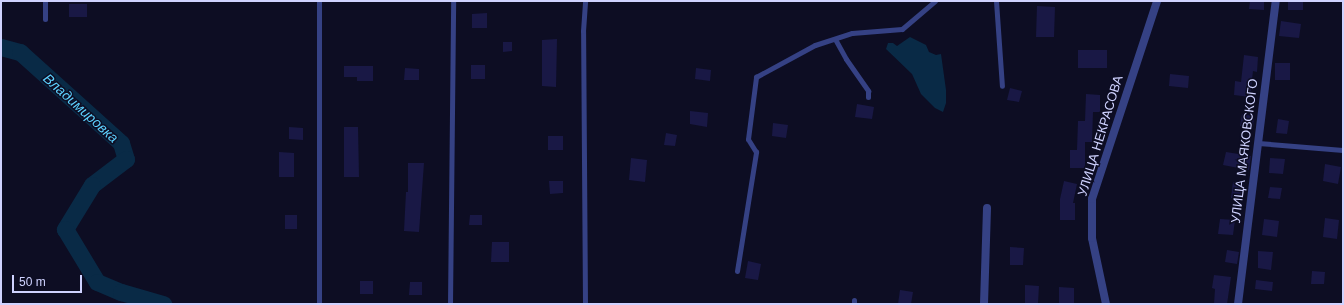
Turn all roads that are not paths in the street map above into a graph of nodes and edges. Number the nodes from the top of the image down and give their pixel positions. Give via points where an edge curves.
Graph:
1 (45, 1) edge
2 (319, 1) edge
3 (453, 1) edge
4 (585, 1) edge
5 (934, 1) edge
6 (996, 1) edge
7 (1157, 1) edge
8 (1276, 1) edge
9 (45, 19) dead end
10 (835, 39) junction
11 (1002, 86) dead end
12 (868, 97) dead end
13 (1258, 143) junction
14 (1343, 150) edge
15 (987, 208) dead end
16 (737, 271) dead end
17 (319, 304) edge
18 (450, 304) edge
19 (585, 304) edge
20 (984, 304) edge
21 (1106, 304) edge
22 (1238, 304) edge

1 - 9 lane
2 - 17 lane
3 - 18 lane
4 - 19 lane
5 - 10 lane via 902,29 852,33
6 - 11 lane
7 - 21 street, УЛИЦА НЕКРАСОВА via 1092,199 1092,238
8 - 13 street, УЛИЦА МАЯКОВСКОГО
10 - 12 lane via 868,91
10 - 16 lane via 815,45 756,77 748,139 756,152
13 - 14 lane
13 - 22 street, УЛИЦА МАЯКОВСКОГО
15 - 20 street

